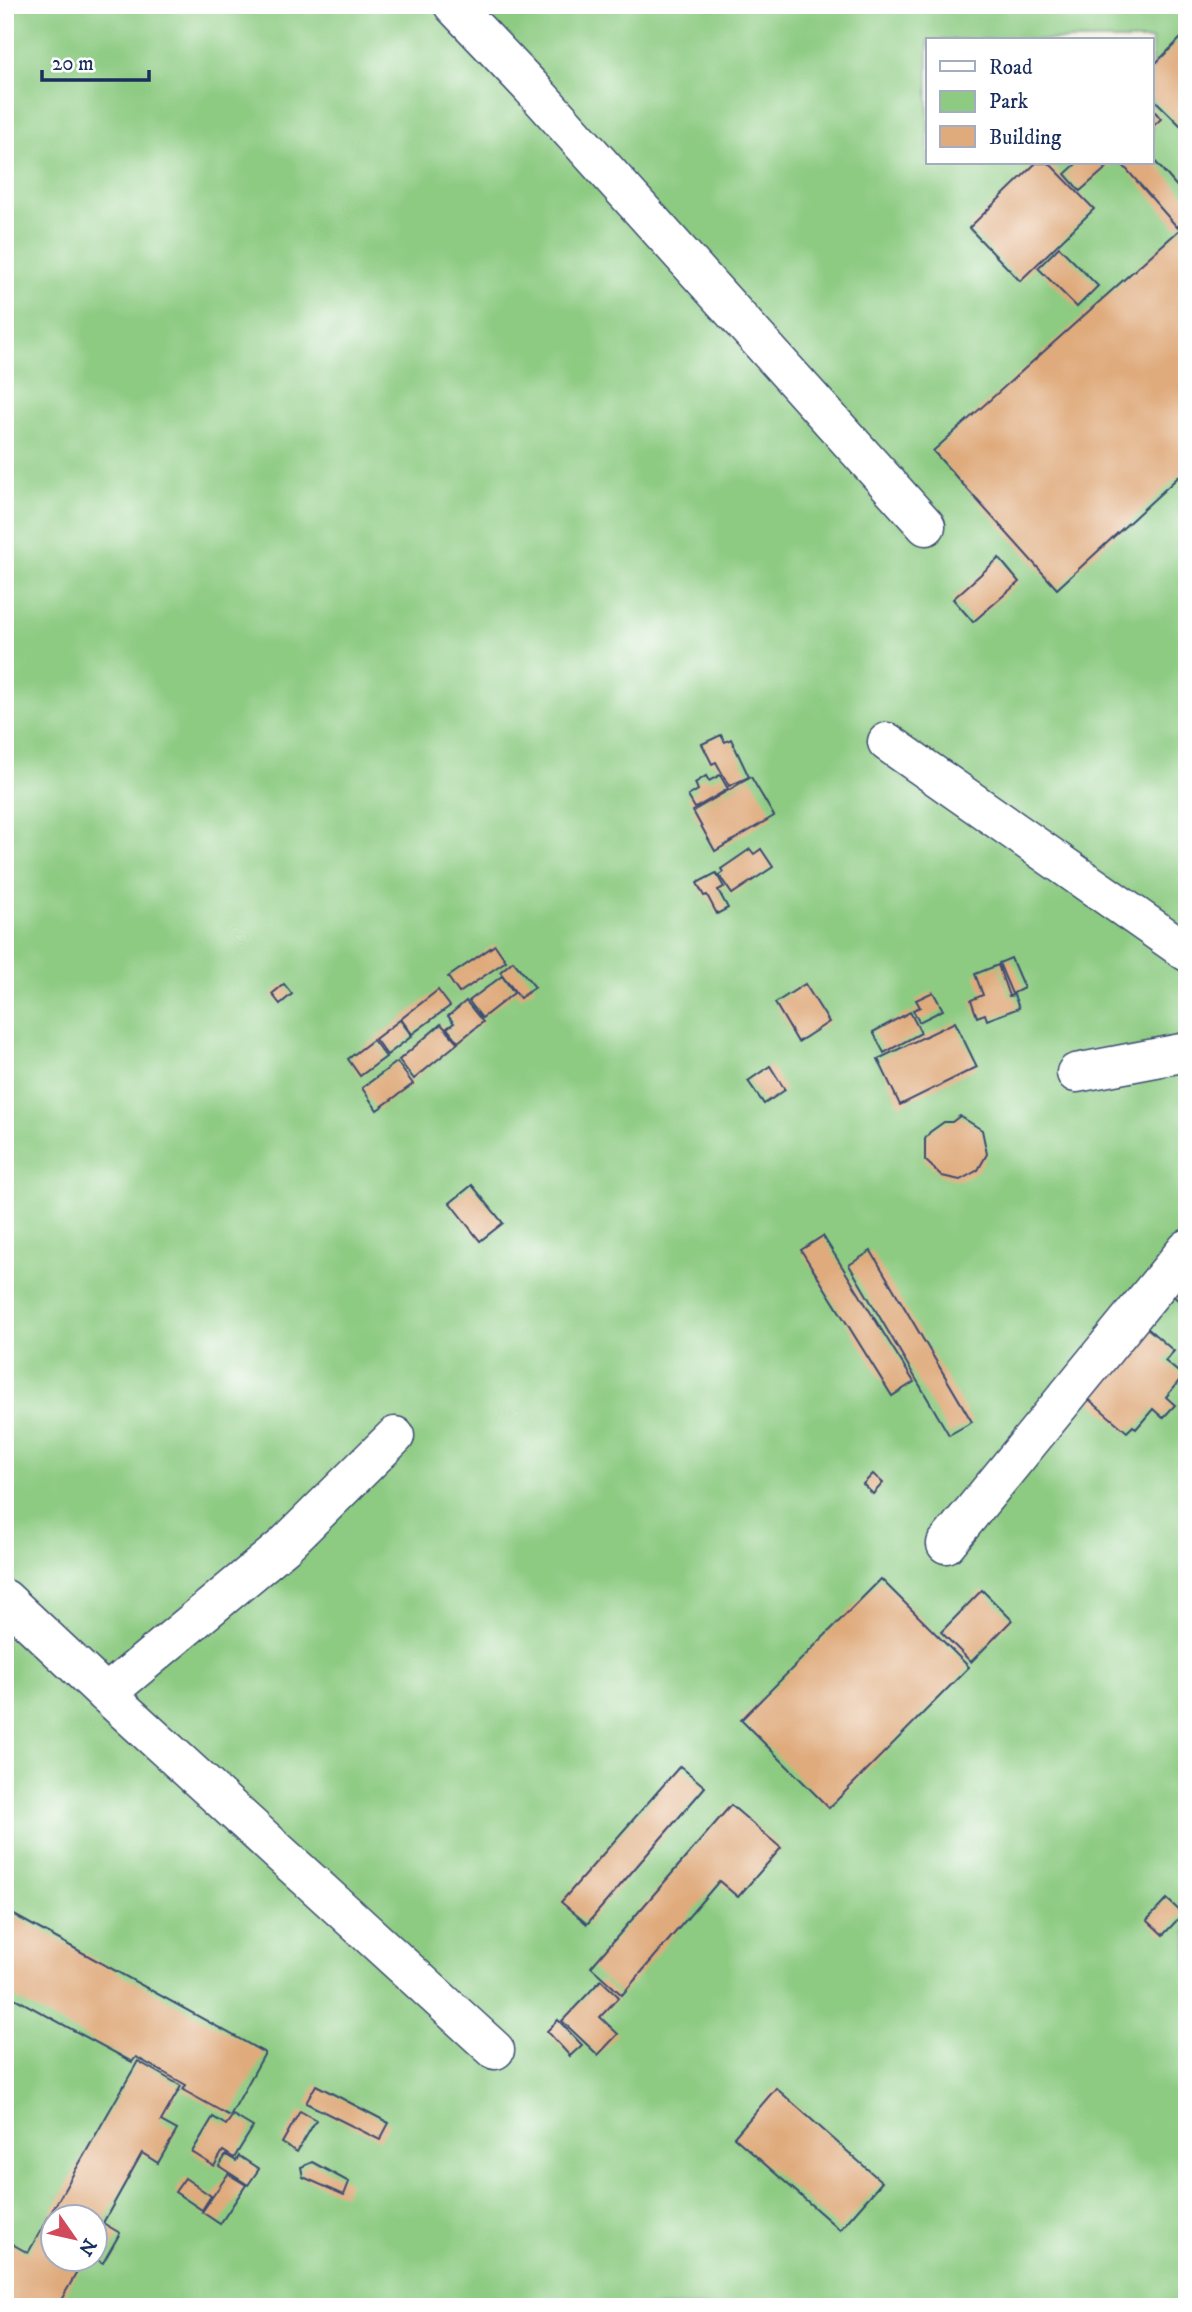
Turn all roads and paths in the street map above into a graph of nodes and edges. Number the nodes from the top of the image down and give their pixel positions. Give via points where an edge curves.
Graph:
1 (453, 5) edge
2 (926, 526) dead end
3 (887, 741) dead end
4 (1187, 952) edge
5 (1187, 1052) edge
6 (1076, 1073) dead end
7 (1187, 1249) edge
8 (395, 1436) dead end
9 (946, 1545) dead end
10 (5, 1599) edge
11 (106, 1695) junction
12 (495, 2050) dead end

1 - 2 street
3 - 4 street
5 - 6 street
7 - 9 street
8 - 11 street via 284,1546
10 - 11 street
11 - 12 street

